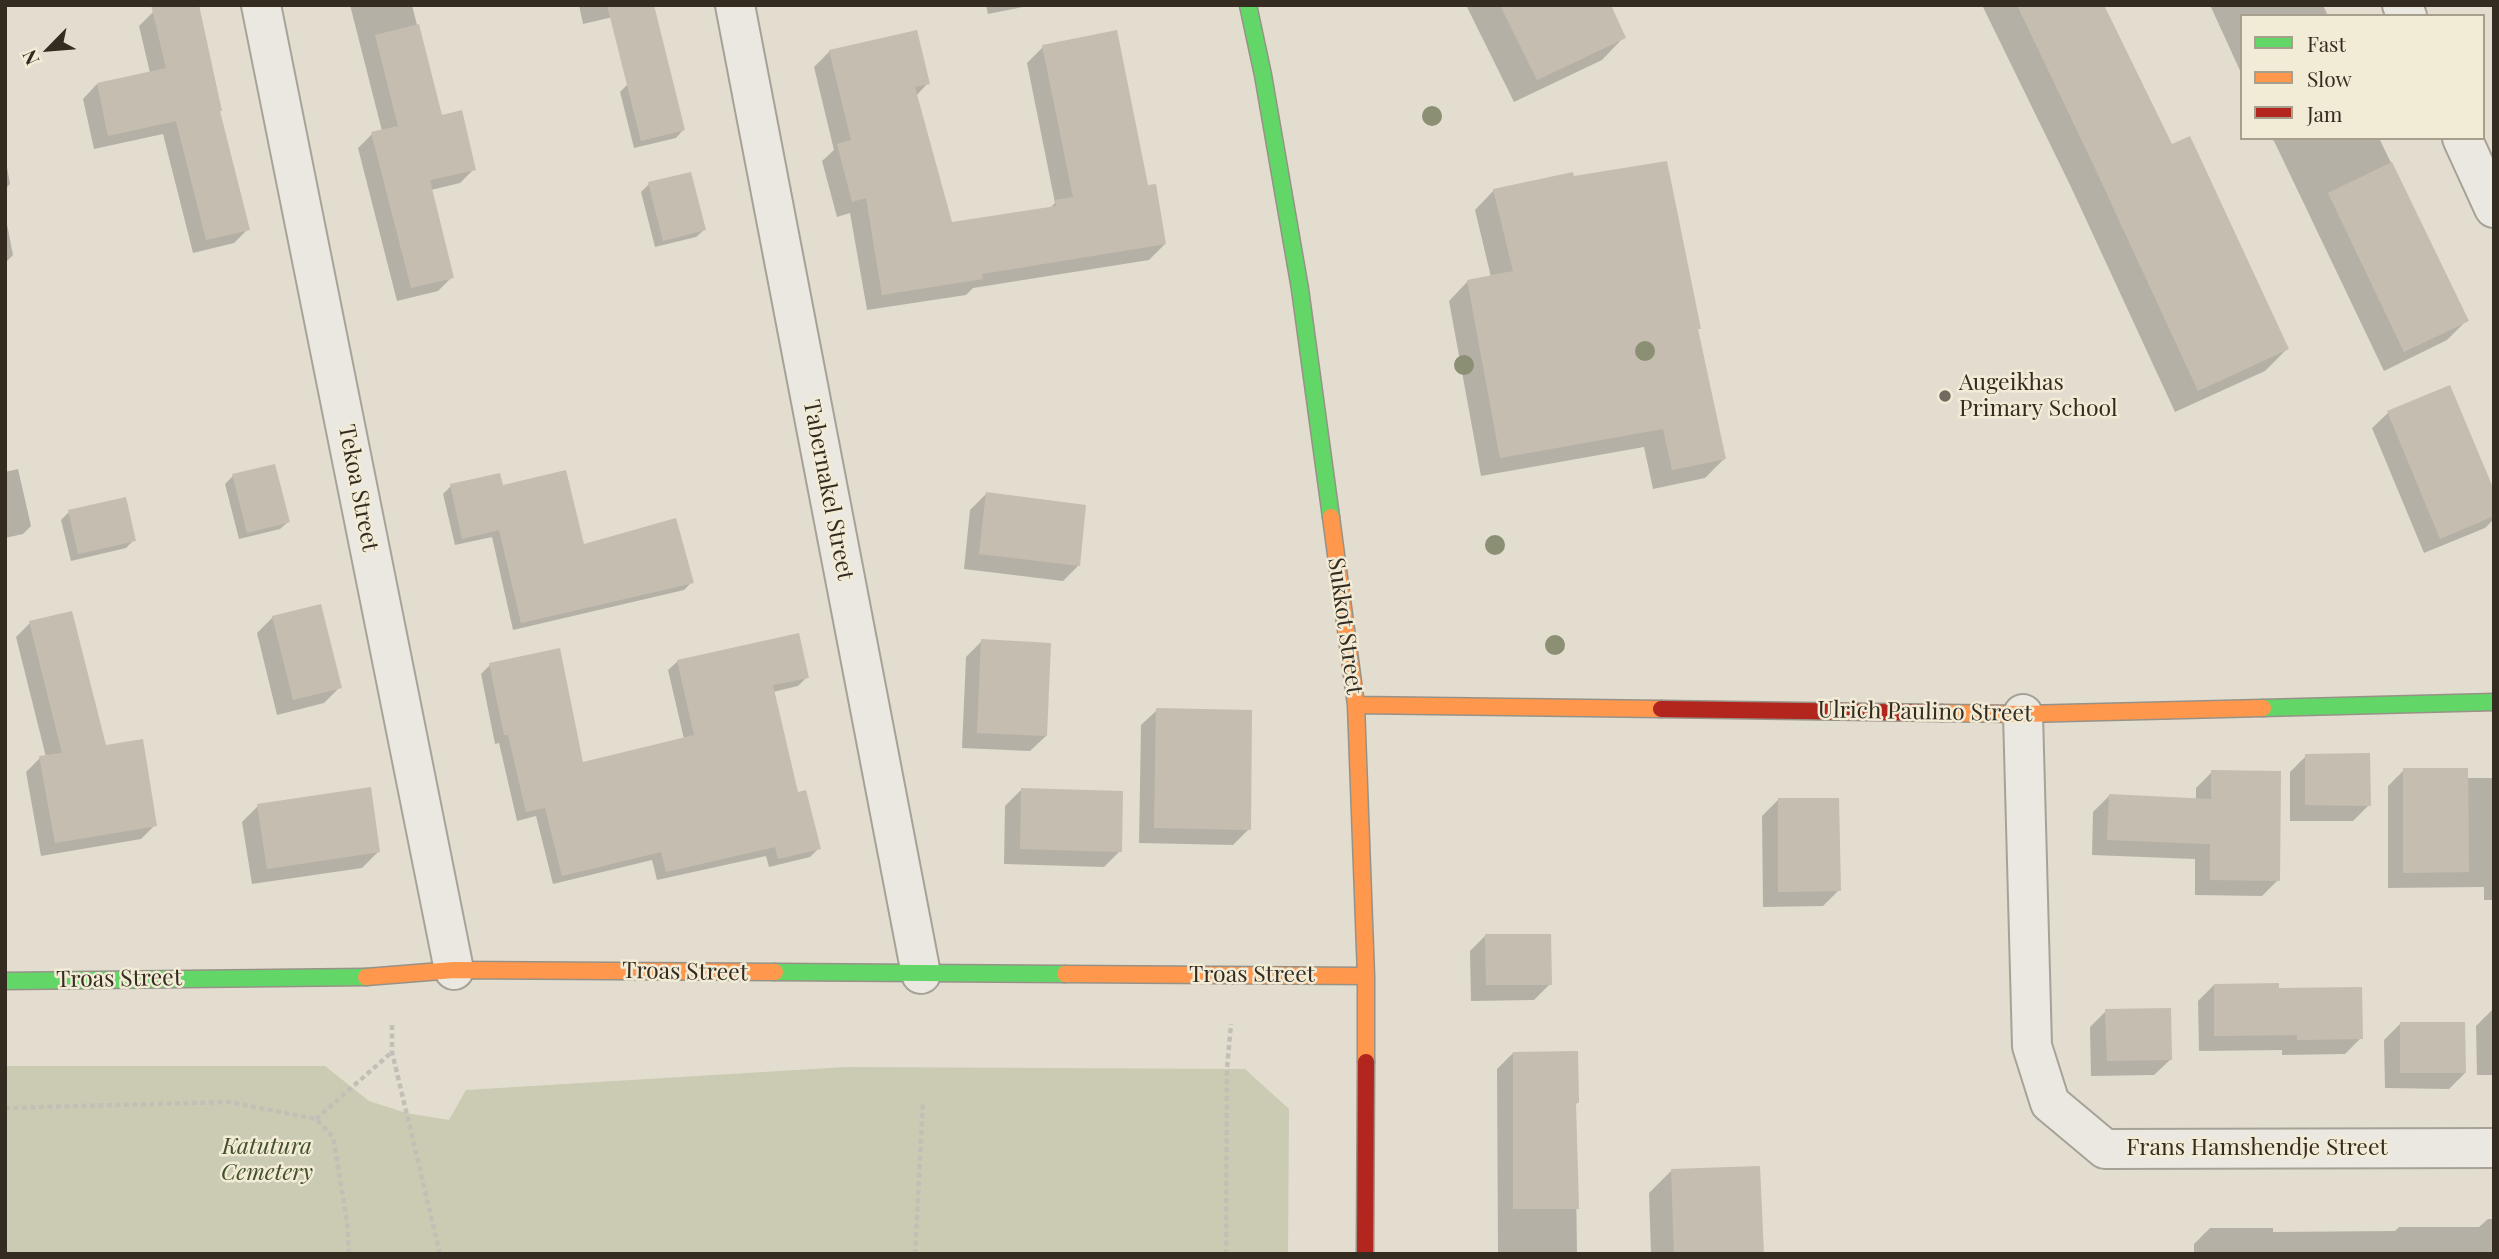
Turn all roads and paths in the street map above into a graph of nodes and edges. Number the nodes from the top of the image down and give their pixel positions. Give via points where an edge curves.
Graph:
1 (261, 5) edge
2 (735, 5) edge
3 (1248, 5) edge
4 (2463, 140) edge
5 (2494, 208) edge
6 (2494, 702) edge
7 (1356, 705) junction
8 (2023, 714) junction
9 (454, 970) junction
10 (7, 973) edge
11 (921, 974) junction
12 (393, 975) junction
13 (1235, 975) junction
14 (1366, 976) junction
15 (392, 1052) junction
16 (923, 1101) dead end
17 (5, 1108) edge
18 (316, 1119) junction
19 (2494, 1148) edge
20 (349, 1254) edge
21 (440, 1254) edge
22 (915, 1254) edge
23 (1226, 1254) edge
24 (1365, 1254) edge

1 - 9 street, Tekoa Street
2 - 11 street, Tabernakel Street
3 - 7 street, Sukkot Street via 1300,289
4 - 5 street
6 - 8 street, Ulrich Paulino Street
7 - 8 street, Ulrich Paulino Street
7 - 14 street, Sukkot Street
8 - 19 street, Frans Hamshendje Street via 2032,1046 2050,1103 2105,1149
9 - 11 street, Troas Street
9 - 12 street, Troas Street
10 - 12 street, Troas Street
11 - 13 street, Troas Street
12 - 15 path
13 - 14 street, Troas Street
13 - 23 path via 1227,1068
14 - 24 street, Sukkot Street
15 - 18 path
15 - 21 path
16 - 22 path
17 - 18 path via 229,1102
18 - 20 path via 332,1138

